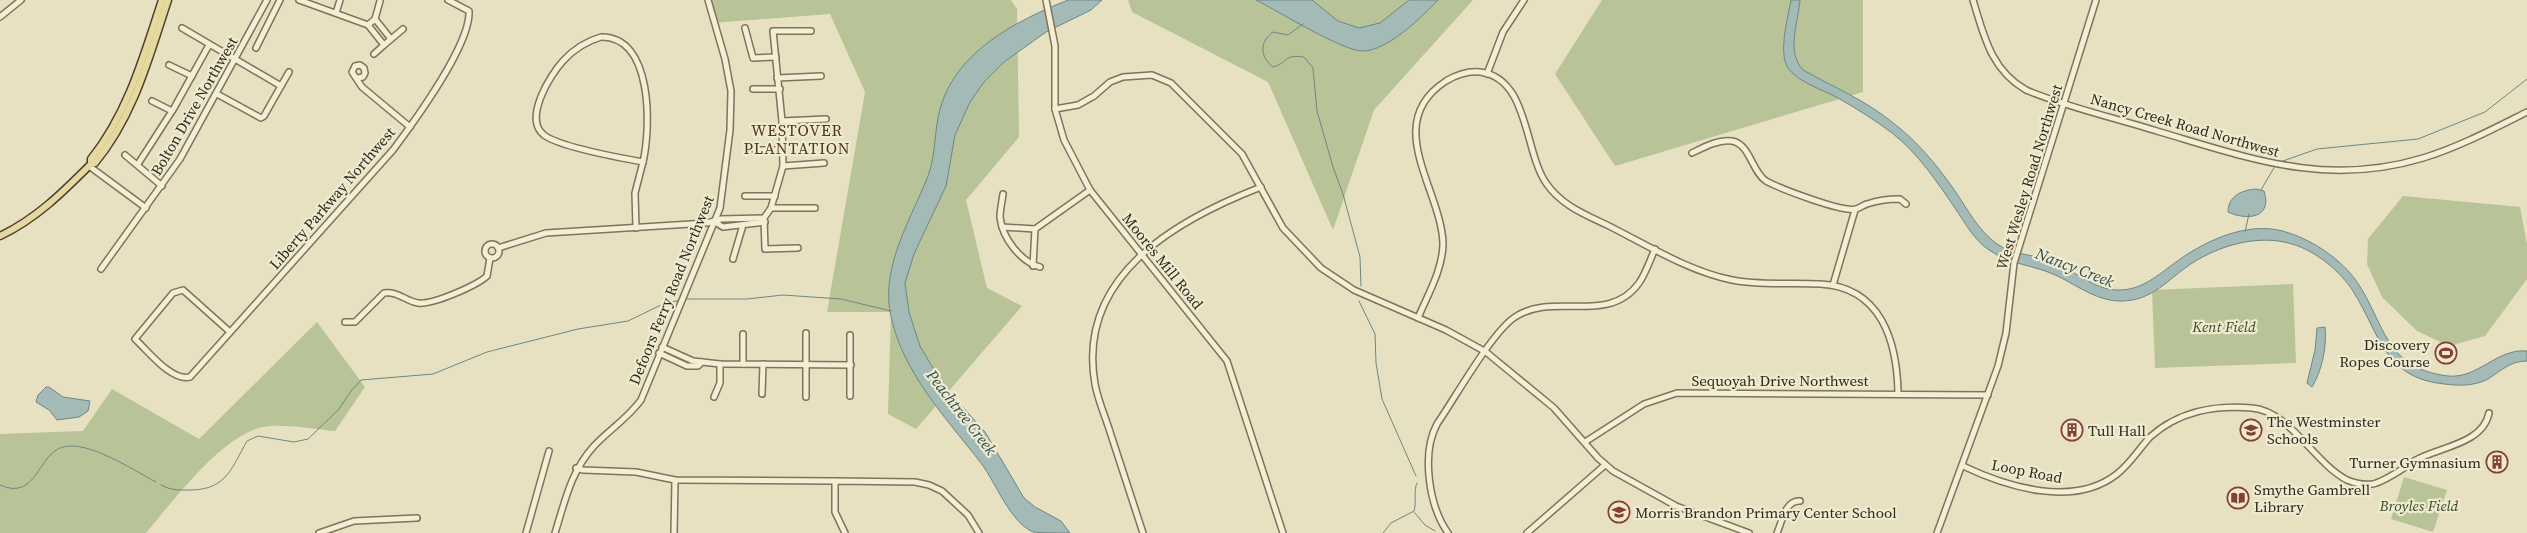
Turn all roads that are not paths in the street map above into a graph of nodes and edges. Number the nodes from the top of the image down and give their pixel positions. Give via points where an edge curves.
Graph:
1 (21, 0) edge
2 (162, 0) edge
3 (168, 0) edge
4 (268, 0) edge
5 (280, 0) edge
6 (300, 0) edge
7 (340, 0) edge
8 (448, 0) edge
9 (708, 0) edge
10 (1524, 0) edge
11 (1973, 0) edge
12 (2096, 0) edge
13 (380, 1) dead end
14 (1046, 1) edge
15 (336, 13) junction
16 (0, 17) edge
17 (374, 19) junction
18 (368, 26) junction
19 (182, 28) dead end
20 (745, 28) dead end
21 (403, 29) dead end
22 (812, 31) dead end
23 (391, 39) junction
24 (209, 44) junction
25 (384, 45) junction
26 (256, 48) dead end
27 (374, 54) dead end
28 (776, 57) junction
29 (236, 59) junction
30 (169, 65) dead end
31 (289, 72) dead end
32 (1488, 74) junction
33 (192, 76) junction
34 (821, 76) dead end
35 (358, 78) dead end
36 (777, 78) junction
37 (281, 86) junction
38 (753, 88) dead end
39 (780, 89) junction
40 (217, 94) junction
41 (152, 101) dead end
42 (2064, 102) junction
43 (1055, 109) junction
44 (172, 111) junction
45 (2527, 112) edge
46 (826, 119) dead end
47 (782, 121) junction
48 (410, 127) junction
49 (755, 150) dead end
50 (782, 150) junction
51 (1692, 153) dead end
52 (125, 155) dead end
53 (643, 162) junction
54 (824, 163) dead end
55 (138, 164) junction
56 (90, 165) junction
57 (783, 166) junction
58 (162, 186) junction
59 (1261, 187) junction
60 (1090, 190) junction
61 (1003, 194) dead end
62 (745, 196) dead end
63 (775, 196) junction
64 (1906, 204) dead end
65 (146, 208) junction
66 (771, 208) junction
67 (816, 208) dead end
68 (1855, 210) junction
69 (765, 220) junction
70 (715, 222) junction
71 (743, 225) junction
72 (1002, 227) junction
73 (636, 228) junction
74 (1035, 229) junction
75 (0, 236) edge
76 (498, 248) junction
77 (798, 248) dead end
78 (1655, 249) junction
79 (1142, 255) junction
80 (490, 258) junction
81 (733, 259) dead end
82 (1033, 266) junction
83 (1040, 268) dead end
84 (101, 269) dead end
85 (1833, 285) junction
86 (1418, 318) junction
87 (345, 322) dead end
88 (230, 332) junction
89 (806, 333) dead end
90 (743, 334) dead end
91 (850, 335) dead end
92 (662, 347) junction
93 (1486, 352) junction
94 (659, 353) junction
95 (702, 362) junction
96 (720, 364) junction
97 (743, 364) junction
98 (763, 364) junction
99 (806, 364) junction
100 (851, 365) junction
101 (1898, 393) junction
102 (762, 394) dead end
103 (1988, 395) junction
104 (850, 396) dead end
105 (714, 397) dead end
106 (806, 397) dead end
107 (2489, 413) dead end
108 (1585, 442) junction
109 (548, 451) dead end
110 (1605, 465) junction
111 (1963, 466) junction
112 (576, 468) junction
113 (675, 480) junction
114 (835, 481) junction
115 (1800, 501) dead end
116 (417, 518) dead end
117 (319, 533) edge
118 (526, 533) edge
119 (555, 533) edge
120 (674, 533) edge
121 (844, 533) edge
122 (979, 533) edge
123 (1143, 533) edge
124 (1283, 533) edge
125 (1448, 533) edge
126 (1527, 533) edge
127 (1749, 533) edge
128 (1777, 533) edge
129 (1937, 533) edge

1 - 16 street
2 - 56 main road via 128,96
3 - 56 main road via 132,102 112,140
4 - 29 street, Bolton Drive Northwest
5 - 26 street
6 - 15 street
7 - 15 street
8 - 48 street, Liberty Parkway Northwest via 469,11 466,31
9 - 70 street, Defoors Ferry Road Northwest via 731,91 725,175
10 - 32 street via 1502,32
11 - 42 street, Nancy Creek Road Northwest via 1988,49 2004,73 2026,90
12 - 42 street, West Wesley Road Northwest
13 - 17 street
14 - 43 street, Moores Mill Road via 1055,40
15 - 18 street
17 - 18 street
17 - 23 street
18 - 25 street
19 - 24 street
20 - 28 street via 753,58
21 - 23 street
22 - 28 street via 774,31
23 - 25 street
24 - 29 street
24 - 33 street
25 - 27 street
28 - 36 street
29 - 37 street
29 - 40 street, Bolton Drive Northwest
30 - 33 street
31 - 37 street
32 - 78 street via 1502,81 1514,94 1539,170 1556,195 1576,210
32 - 86 street via 1466,73 1446,81 1429,98 1418,119 1417,150 1443,245 1439,267
33 - 44 street
34 - 36 street
35 - 48 street via 362,87
36 - 39 street
37 - 40 street via 261,118
38 - 39 street
39 - 47 street
40 - 58 street, Bolton Drive Northwest
41 - 44 street
42 - 45 street, Nancy Creek Road Northwest via 2258,162 2327,171 2370,169 2423,158 2459,145
42 - 103 street, West Wesley Road Northwest via 2018,251 2006,334
43 - 59 street via 1078,105 1110,82 1123,77 1142,74 1161,78 1180,90 1234,144
43 - 60 street, Moores Mill Road via 1064,140
44 - 55 street
46 - 47 street
47 - 50 street
48 - 88 street, Liberty Parkway Northwest
49 - 50 street
50 - 57 street
51 - 68 street via 1708,144 1736,142 1766,181 1828,204
52 - 55 street
53 - 53 street via 648,114 638,66 631,51 621,41 608,37 594,39 570,54 553,74 536,111 536,126 550,139
53 - 73 street via 635,192
54 - 57 street
55 - 58 street
56 - 65 street
56 - 75 main road via 44,209
57 - 63 street
58 - 65 street, Bolton Drive Northwest
59 - 79 street via 1192,217
59 - 86 street via 1282,228 1321,268 1354,290
60 - 74 street
60 - 79 street, Moores Mill Road
61 - 72 street
62 - 63 street
63 - 66 street
64 - 68 street via 1900,199 1884,199
65 - 84 street, Bolton Drive Northwest
66 - 67 street
66 - 69 street
68 - 85 street
69 - 70 street via 721,219
69 - 71 street
69 - 77 street via 765,249
70 - 71 street via 723,226
70 - 73 street
70 - 92 street, Defoors Ferry Road Northwest
71 - 81 street
72 - 74 street
72 - 82 street via 1011,244
73 - 76 street via 546,233
74 - 82 street
76 - 80 street via 497,255
76 - 80 street via 494,244 485,247 485,254
78 - 85 street via 1699,270 1733,280
78 - 93 street via 1639,283 1622,299 1601,306 1548,305 1528,310 1507,324
79 - 123 street via 1122,275 1107,297 1097,324 1093,350 1096,390
79 - 124 street, Moores Mill Road via 1231,369
80 - 87 street via 487,276 472,286 428,303 415,303 395,293 384,293 355,322
82 - 83 street
85 - 101 street via 1860,296 1880,318 1896,352
86 - 93 street via 1458,335
88 - 88 street, Liberty Parkway Northwest via 190,377 184,379 173,374 135,339 173,293 183,290
89 - 99 street
90 - 97 street
91 - 100 street
92 - 94 street, Defoors Ferry Road Northwest
92 - 95 street
93 - 108 street via 1554,408
93 - 125 street via 1431,438 1432,498
94 - 95 street via 687,366 698,366
94 - 112 street, Defoors Ferry Road Northwest via 635,408 593,446
95 - 96 street
96 - 97 street
96 - 105 street via 720,383
97 - 98 street
98 - 99 street
98 - 102 street
99 - 100 street
99 - 106 street
100 - 104 street
101 - 103 street, Sequoyah Drive Northwest
101 - 108 street, Sequoyah Drive Northwest via 1677,393 1644,404
103 - 111 street, West Wesley Road Northwest
107 - 111 street, Loop Road via 2482,427 2466,440 2417,460 2373,484 2356,483 2332,471 2272,414 2238,407 2209,408 2169,421 2118,474 2085,490 2060,492 2027,487 1985,476
108 - 110 street
109 - 118 street
110 - 126 street
110 - 127 street via 1676,506
111 - 129 street, West Wesley Road Northwest
112 - 113 street via 636,472
112 - 119 street, Defoors Ferry Road Northwest
113 - 114 street
113 - 120 street
114 - 121 street via 835,512
114 - 122 street via 929,485 942,491 968,515
115 - 128 street via 1788,505
116 - 117 street via 354,521

